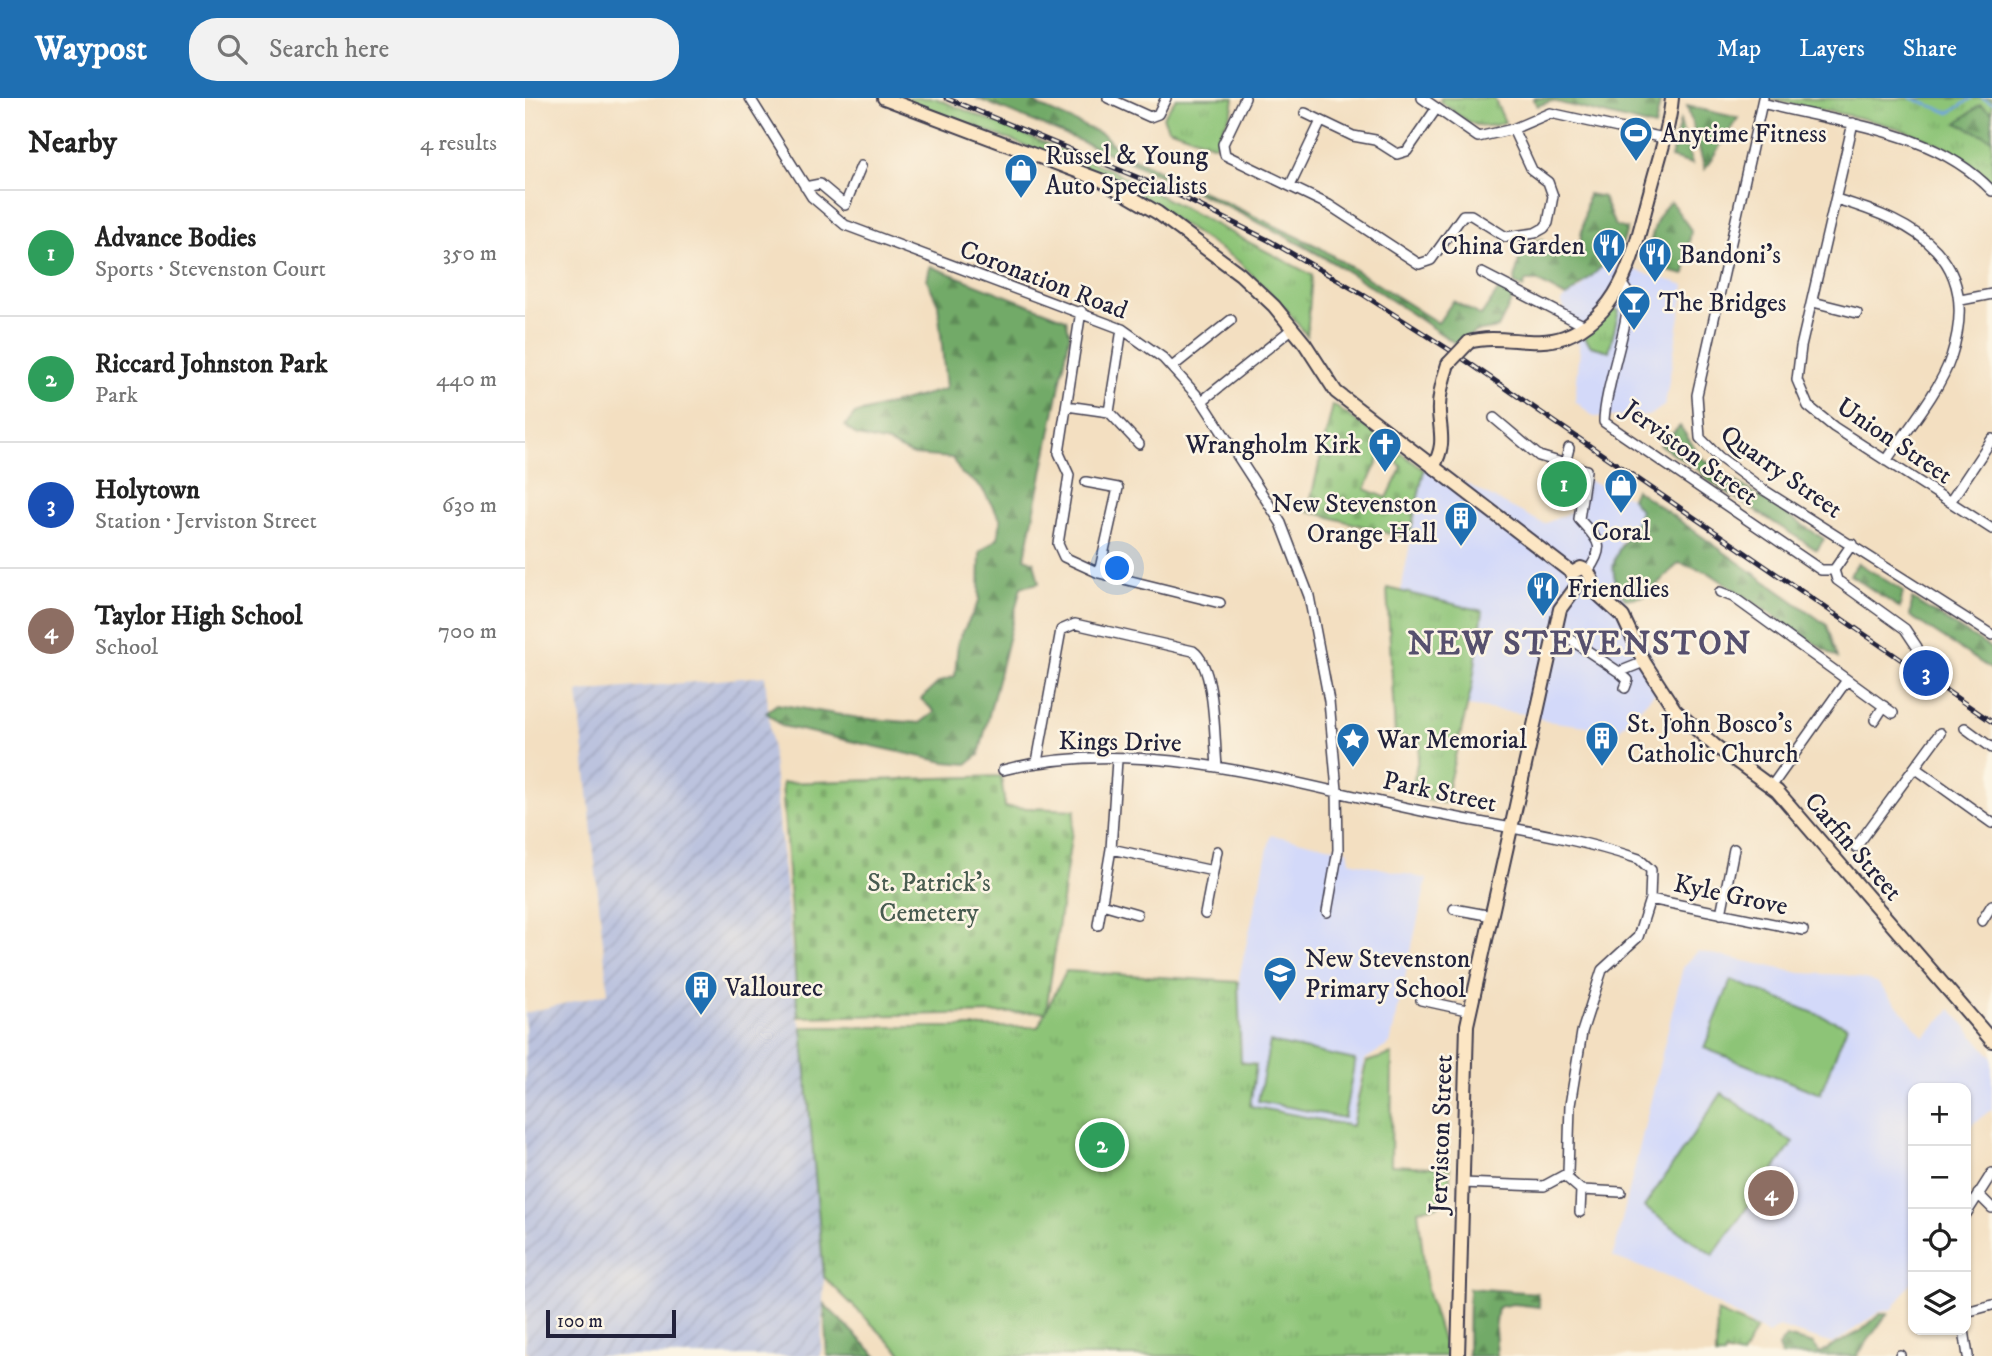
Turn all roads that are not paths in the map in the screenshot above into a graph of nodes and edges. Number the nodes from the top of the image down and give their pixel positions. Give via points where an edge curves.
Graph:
1 (750, 98) edge
2 (1108, 98) edge
3 (1166, 98) edge
4 (1245, 98) edge
5 (1422, 98) edge
6 (1672, 98) edge
7 (888, 99) edge
8 (1762, 101) edge
9 (1436, 109) junction
10 (1305, 113) dead end
11 (1321, 121) junction
12 (1853, 123) junction
13 (1513, 129) junction
14 (1664, 138) junction
15 (861, 166) dead end
16 (1290, 186) junction
17 (805, 187) junction
18 (1992, 191) edge
19 (1836, 199) junction
20 (1482, 273) dead end
21 (1621, 283) junction
22 (1992, 294) edge
23 (1961, 300) junction
24 (1813, 302) junction
25 (1081, 311) junction
26 (1857, 313) dead end
27 (1231, 320) dead end
28 (1585, 326) junction
29 (1293, 328) junction
30 (1122, 329) junction
31 (1172, 367) junction
32 (1202, 401) junction
33 (1067, 406) junction
34 (1109, 412) junction
35 (1494, 418) dead end
36 (1992, 439) edge
37 (1139, 444) dead end
38 (1569, 448) dead end
39 (1886, 461) junction
40 (1565, 464) junction
41 (1433, 467) junction
42 (1086, 482) dead end
43 (1950, 502) junction
44 (1992, 529) edge
45 (1852, 544) junction
46 (1834, 570) junction
47 (1588, 571) junction
48 (1099, 573) junction
49 (1572, 573) junction
50 (1590, 587) junction
51 (1574, 590) junction
52 (1720, 592) dead end
53 (1220, 603) dead end
54 (1555, 629) junction
55 (1992, 635) edge
56 (1917, 647) dead end
57 (1644, 662) junction
58 (1619, 671) junction
59 (1847, 680) junction
60 (1625, 688) dead end
61 (1884, 706) junction
62 (1893, 713) dead end
63 (1875, 719) dead end
64 (1965, 729) dead end
65 (1940, 733) dead end
66 (1992, 748) edge
67 (1117, 760) junction
68 (1037, 762) junction
69 (1217, 766) junction
70 (1915, 768) junction
71 (1003, 770) dead end
72 (1236, 770) joint
73 (1771, 786) junction
74 (1337, 790) junction
75 (1992, 823) edge
76 (1511, 828) junction
77 (1856, 847) dead end
78 (1111, 849) junction
79 (1734, 849) dead end
80 (1217, 852) dead end
81 (1213, 871) junction
82 (1650, 899) junction
83 (1102, 904) junction
84 (1992, 905) edge
85 (1454, 909) dead end
86 (1327, 912) dead end
87 (1137, 914) dead end
88 (1205, 914) dead end
89 (1721, 914) junction
90 (1492, 916) junction
91 (1982, 921) dead end
92 (1098, 925) dead end
93 (1803, 930) dead end
94 (1421, 1000) dead end
95 (1471, 1011) junction
96 (1991, 1038) edge
97 (1992, 1173) edge
98 (1566, 1177) junction
99 (1462, 1183) junction
100 (1581, 1190) junction
101 (1621, 1192) dead end
102 (1978, 1194) junction
103 (1992, 1208) edge
104 (1969, 1209) edge
105 (1580, 1212) dead end
106 (1992, 1304) edge
107 (1971, 1310) edge
108 (1965, 1335) edge
109 (1458, 1356) edge
110 (1968, 1356) edge

1 - 17 street, Coronation Road
2 - 3 street via 1150,117 1158,114
4 - 16 street via 1223,151
5 - 9 street
6 - 14 main road
7 - 29 main road via 1120,190 1240,274
8 - 12 street
8 - 45 street, Quarry Street via 1697,395 1700,439 1764,490
9 - 11 street via 1403,154
9 - 13 street via 1478,137
10 - 11 street
11 - 16 street
12 - 18 street via 1942,152 1977,174
12 - 19 street, Union Street
13 - 14 street via 1550,113
13 - 16 street via 1532,170 1550,186 1553,196 1548,223 1540,231 1506,237 1471,215 1463,215 1428,263 1414,261 1329,205
14 - 21 main road via 1640,237
15 - 17 street via 845,205 820,184
17 - 25 street, Coronation Road via 845,225 1017,292
19 - 23 street via 1883,213 1932,242
19 - 24 street, Union Street
20 - 28 street
21 - 28 main road
21 - 46 street, Jerviston Street via 1627,292 1625,321 1609,380 1604,422 1821,570
22 - 23 street
23 - 39 street via 1951,359
24 - 26 street
24 - 39 street, Union Street via 1797,380 1808,406
25 - 30 street, Coronation Road
25 - 33 street
27 - 31 street
28 - 41 main road, bridge via 1563,338 1486,337 1469,342 1448,364 1441,385 1443,444
29 - 32 street
29 - 41 main road via 1336,392
30 - 31 street, Coronation Road
30 - 34 street
31 - 32 street, Coronation Road
32 - 74 street, Coronation Road via 1281,523 1309,596 1328,701
33 - 34 street
33 - 48 street via 1059,453 1069,483 1058,544 1064,558
34 - 37 street
35 - 40 street via 1539,456
36 - 43 street
38 - 40 street
39 - 43 street, Union Street
40 - 47 street via 1586,470 1579,519 1600,544
41 - 49 main road
42 - 48 street via 1118,488
43 - 44 street, Union Street
45 - 46 street
45 - 55 street, Quarry Street
46 - 56 street, Jerviston Street via 1837,580 1905,629
47 - 49 main road via 1581,568
47 - 50 main road via 1593,580
48 - 53 street
49 - 51 main road
50 - 51 main road
50 - 57 main road, Carfin Street via 1623,617
51 - 54 main road, Jerviston Street via 1560,609
52 - 59 street
54 - 58 street
54 - 76 main road, Jerviston Street
57 - 58 street
57 - 73 main road, Carfin Street via 1675,710
58 - 60 street via 1628,680
59 - 61 street
59 - 73 street
61 - 62 street
61 - 63 street
64 - 66 street
65 - 70 street
67 - 68 street, Kings Drive
67 - 69 street, Kings Drive
67 - 78 street
68 - 69 street via 1061,630 1075,624 1193,651 1202,657
68 - 71 street, Kings Drive
69 - 72 street, Kings Drive
70 - 75 street
70 - 77 street
72 - 74 street, Park Street
73 - 96 main road, Carfin Street
74 - 76 street, Park Street
74 - 86 street, Coronation Road via 1338,850
76 - 82 street, Park Street via 1639,859 1651,870
76 - 90 main road, Jerviston Street
78 - 81 street
78 - 83 street
79 - 89 street
80 - 81 street
81 - 88 street
82 - 89 street, Kyle Grove
82 - 98 street via 1638,937 1602,971 1588,1013 1570,1105
83 - 87 street
83 - 92 street
84 - 91 street
85 - 90 street
89 - 93 street, Kyle Grove
90 - 95 main road, Jerviston Street
94 - 95 street
95 - 99 main road, Jerviston Street via 1464,1059
97 - 102 street
98 - 99 street via 1544,1186
98 - 100 street
99 - 109 main road, Jerviston Street
100 - 101 street
100 - 105 street
102 - 103 street
102 - 104 street
106 - 107 street
108 - 110 street

